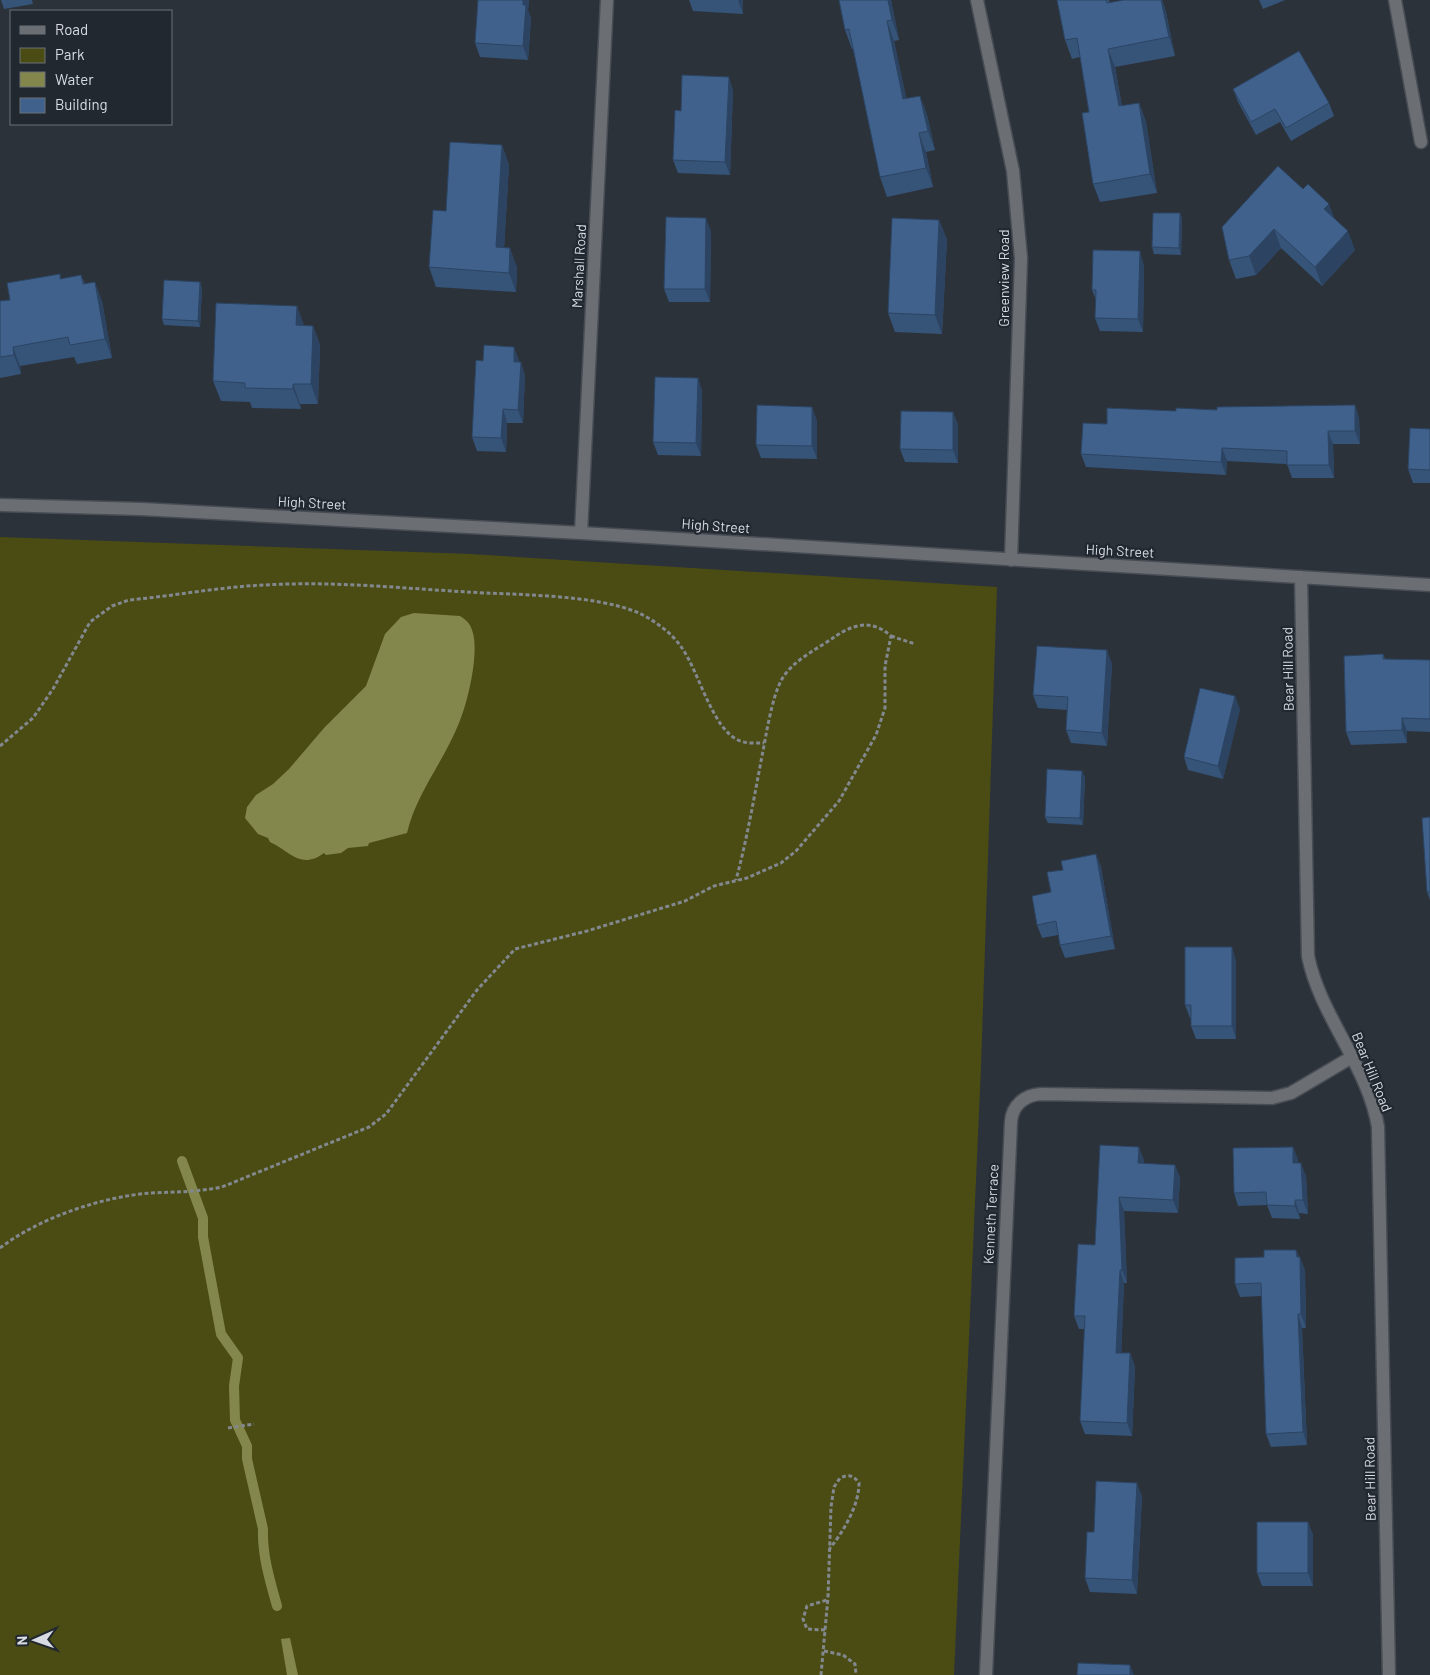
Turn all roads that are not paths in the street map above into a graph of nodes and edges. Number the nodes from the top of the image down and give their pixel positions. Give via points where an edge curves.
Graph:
1 (607, 0) edge
2 (977, 0) edge
3 (1394, 0) edge
4 (1421, 142) dead end
5 (0, 505) edge
6 (581, 533) junction
7 (1011, 560) junction
8 (1301, 577) junction
9 (1430, 584) edge
10 (1352, 1057) junction
11 (986, 1675) edge
12 (1389, 1675) edge

1 - 6 street, Marshall Road
2 - 7 street, Greenview Road via 1005,128 1020,241
3 - 4 street
5 - 6 street, High Street via 141,509
6 - 7 street, High Street
7 - 8 street, High Street
8 - 9 street, High Street
8 - 10 street, Bear Hill Road via 1308,956 1312,975
10 - 11 street, Kenneth Terrace via 1291,1093 1272,1098 1041,1094 1024,1098 1013,1111
10 - 12 street, Bear Hill Road via 1378,1127

